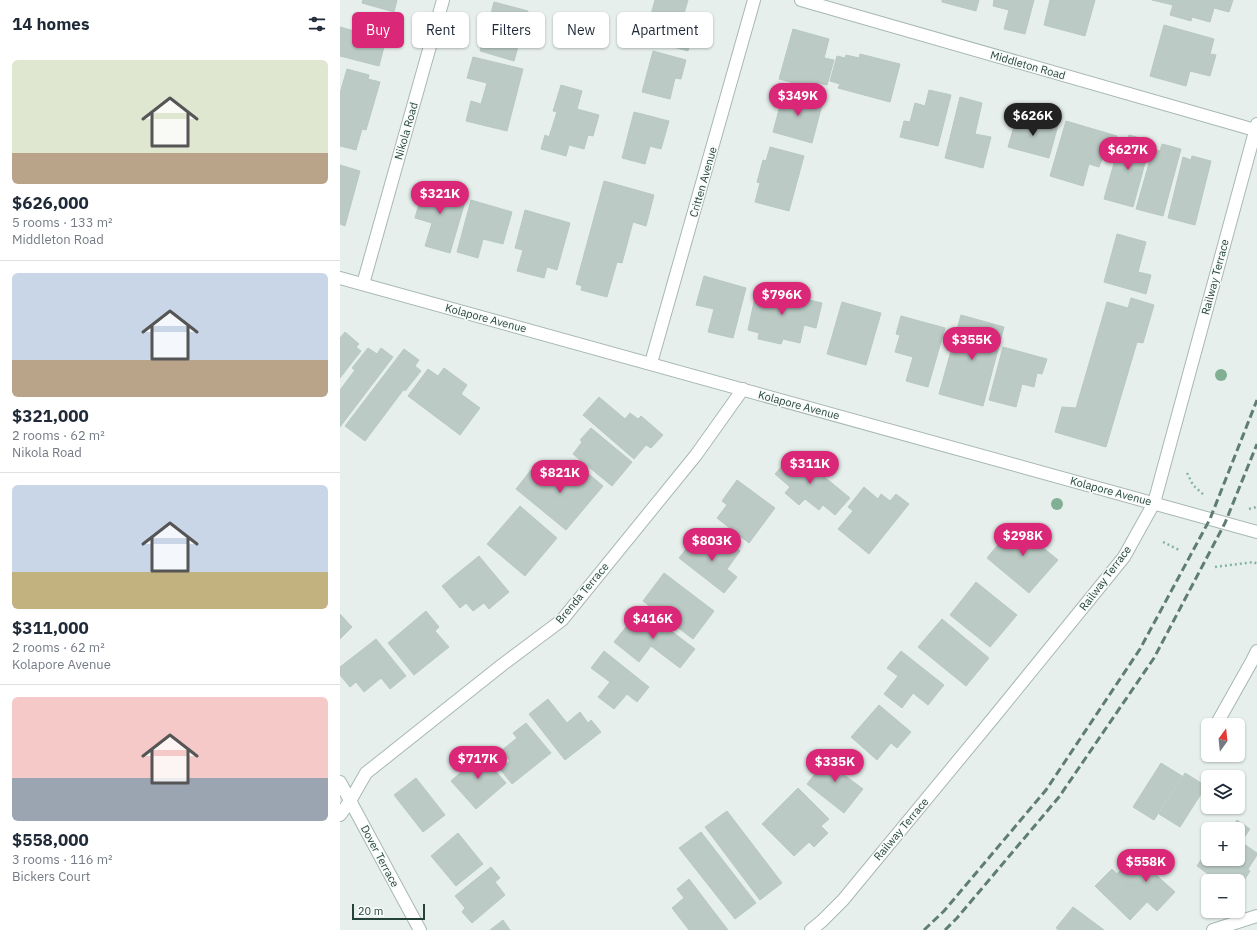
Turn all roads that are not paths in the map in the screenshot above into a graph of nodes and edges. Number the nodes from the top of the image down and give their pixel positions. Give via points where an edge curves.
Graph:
1 (442, 0) edge
2 (754, 0) edge
3 (801, 0) edge
4 (1256, 127) edge
5 (340, 278) edge
6 (363, 284) junction
7 (651, 363) junction
8 (743, 389) junction
9 (1154, 503) junction
10 (1257, 532) edge
11 (1257, 651) edge
12 (1220, 718) edge
13 (340, 782) edge
14 (350, 801) junction
15 (340, 816) edge
16 (1257, 916) edge
17 (420, 930) edge
18 (811, 930) edge
19 (1213, 930) edge

1 - 6 street, Nikola Road
2 - 7 street, Critten Avenue
3 - 4 street, Middleton Road
4 - 9 street, Railway Terrace
5 - 6 street, Kolapore Avenue
6 - 7 street, Kolapore Avenue
7 - 8 street, Kolapore Avenue
8 - 9 street, Kolapore Avenue
8 - 14 street, Brenda Terrace via 696,455 562,620 366,773
9 - 10 street, Kolapore Avenue
9 - 18 street, Railway Terrace via 1124,557 843,900
11 - 12 street
13 - 14 street, Dover Terrace
14 - 15 street, Brenda Terrace
14 - 17 street, Dover Terrace
16 - 19 street

